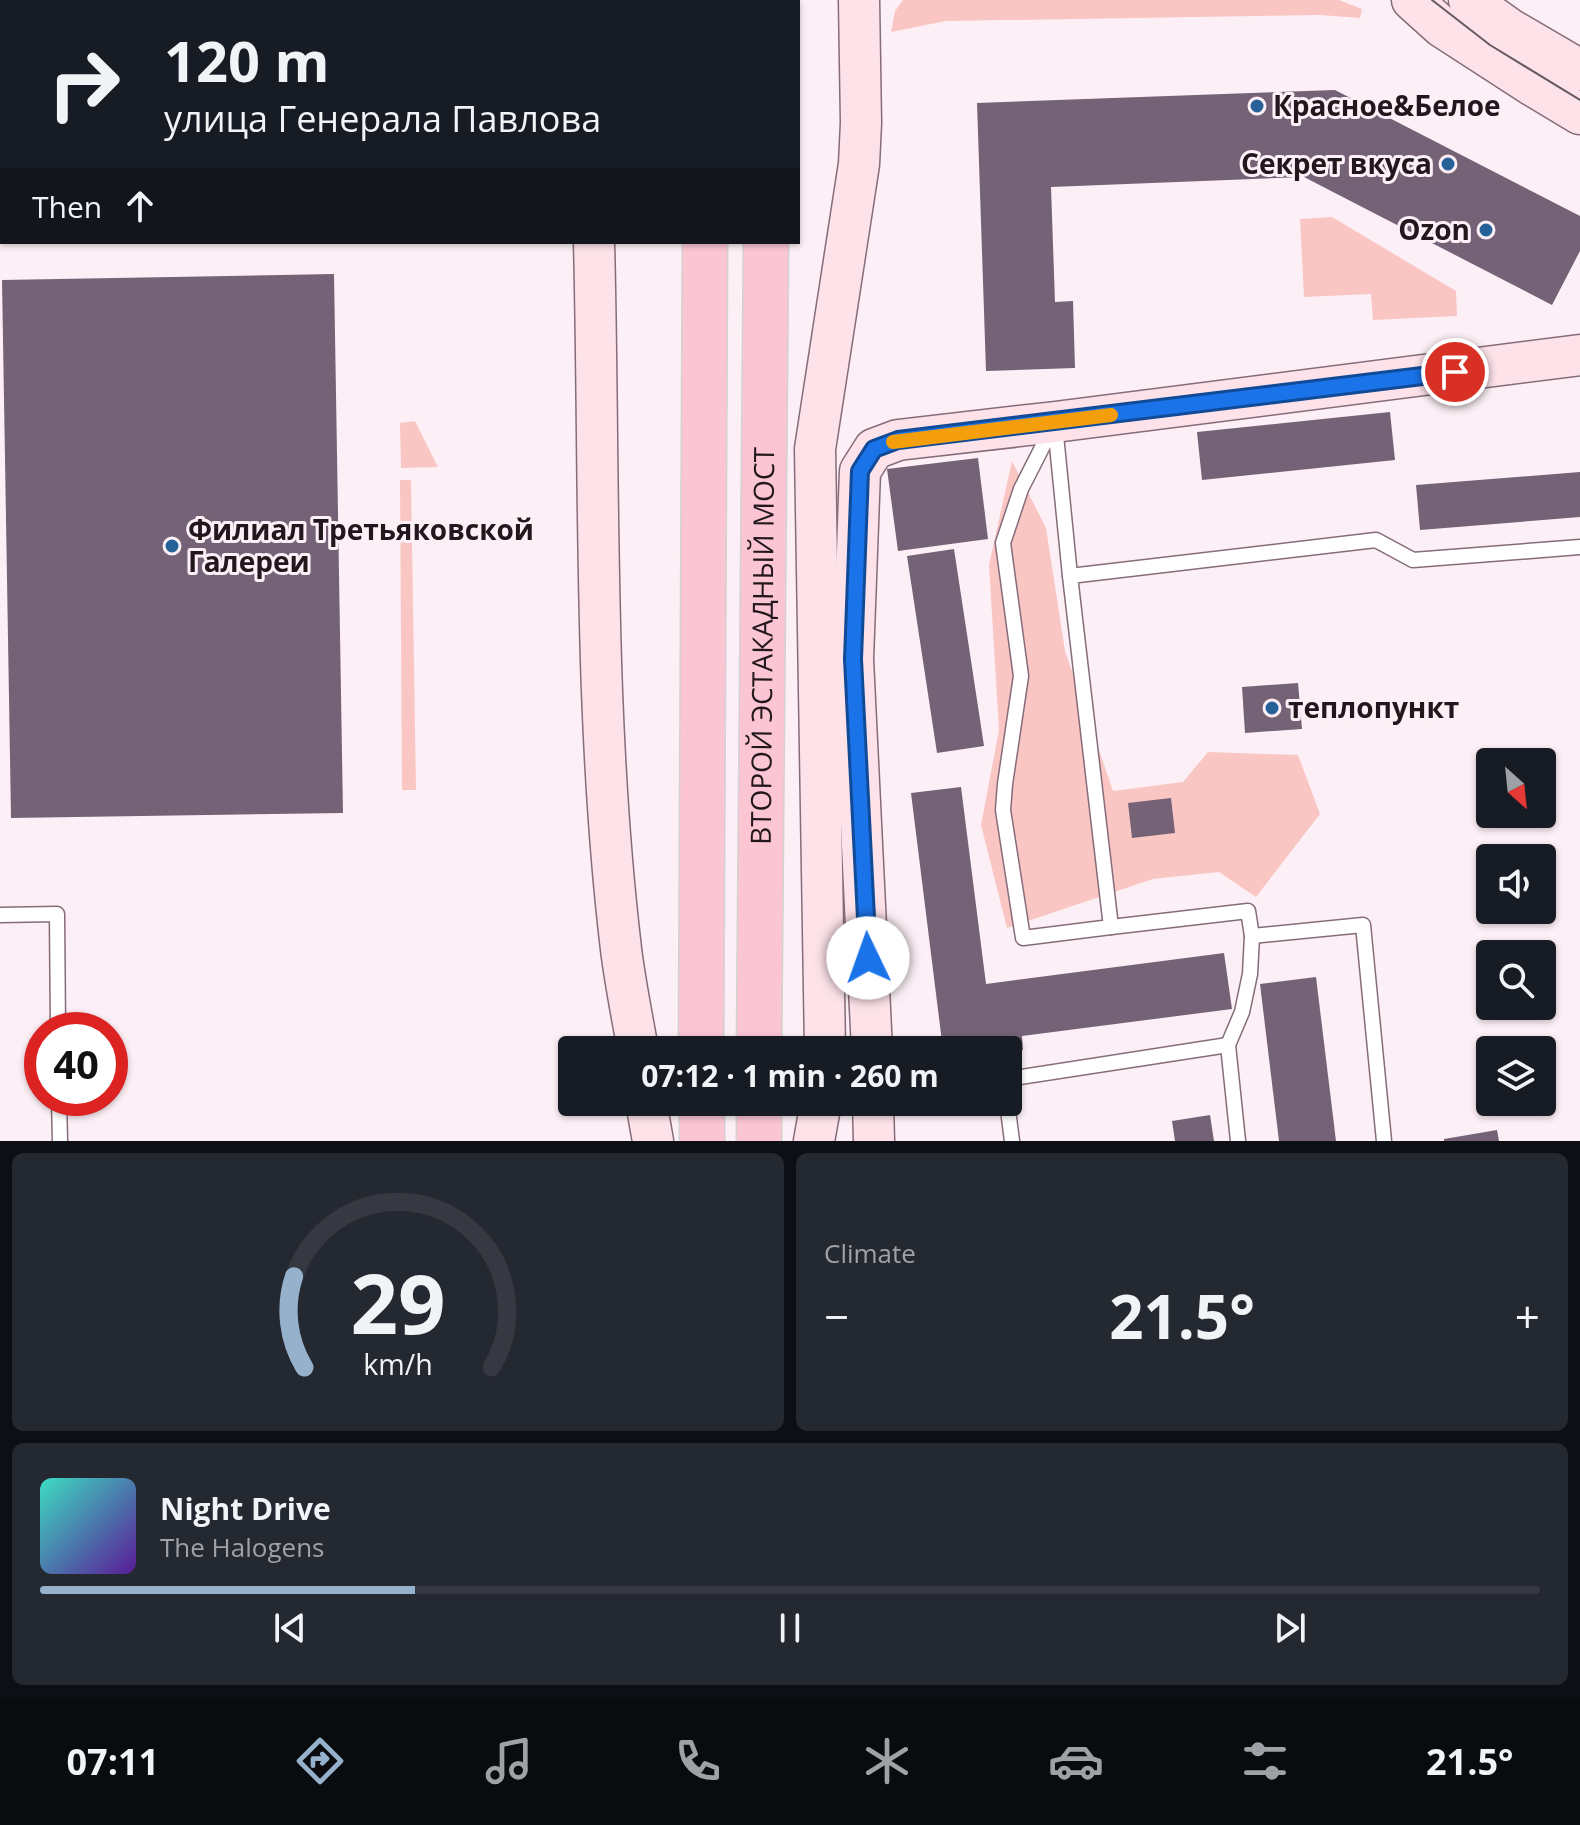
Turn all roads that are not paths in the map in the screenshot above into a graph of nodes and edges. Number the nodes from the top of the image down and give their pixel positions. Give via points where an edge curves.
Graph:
1 (859, 0) edge
2 (1412, 0) edge
3 (1469, 0) edge
4 (1580, 70) edge
5 (1580, 114) edge
6 (594, 244) edge
7 (705, 244) edge
8 (766, 244) edge
9 (1580, 355) edge
10 (1055, 422) junction
11 (1580, 547) edge
12 (1070, 576) junction
13 (0, 915) edge
14 (1111, 927) junction
15 (1252, 936) junction
16 (58, 1012) edge
17 (636, 1036) edge
18 (701, 1036) edge
19 (759, 1036) edge
20 (825, 1036) edge
21 (871, 1036) edge
22 (1228, 1045) junction
23 (1022, 1077) edge
24 (59, 1116) edge
25 (649, 1116) edge
26 (702, 1116) edge
27 (759, 1116) edge
28 (818, 1116) edge
29 (873, 1116) edge
30 (1009, 1116) edge
31 (60, 1141) edge
32 (653, 1141) edge
33 (702, 1141) edge
34 (759, 1141) edge
35 (814, 1141) edge
36 (874, 1141) edge
37 (1012, 1141) edge
38 (1238, 1141) edge
39 (1384, 1141) edge

1 - 20 main road via 859,164 815,449
2 - 5 main road via 1442,27
3 - 4 main road
6 - 17 main road via 606,773 622,952
7 - 18 main road, ВТОРОЙ ЭСТАКАДНЫЙ МОСТ
8 - 19 main road, ВТОРОЙ ЭСТАКАДНЫЙ МОСТ
9 - 10 main road
10 - 12 lane
10 - 14 lane via 1021,489 1003,543 1021,676 1003,810 1023,938
10 - 21 main road via 898,440 874,449 860,471 853,659
11 - 12 lane via 1413,560 1376,540
12 - 14 lane
13 - 16 lane via 57,914
14 - 15 lane via 1248,911
15 - 22 lane via 1242,1012
15 - 39 lane via 1363,925
22 - 23 lane
22 - 38 lane
24 - 31 lane
25 - 32 main road
26 - 33 main road
27 - 34 main road
28 - 35 main road
29 - 36 main road
30 - 37 lane

